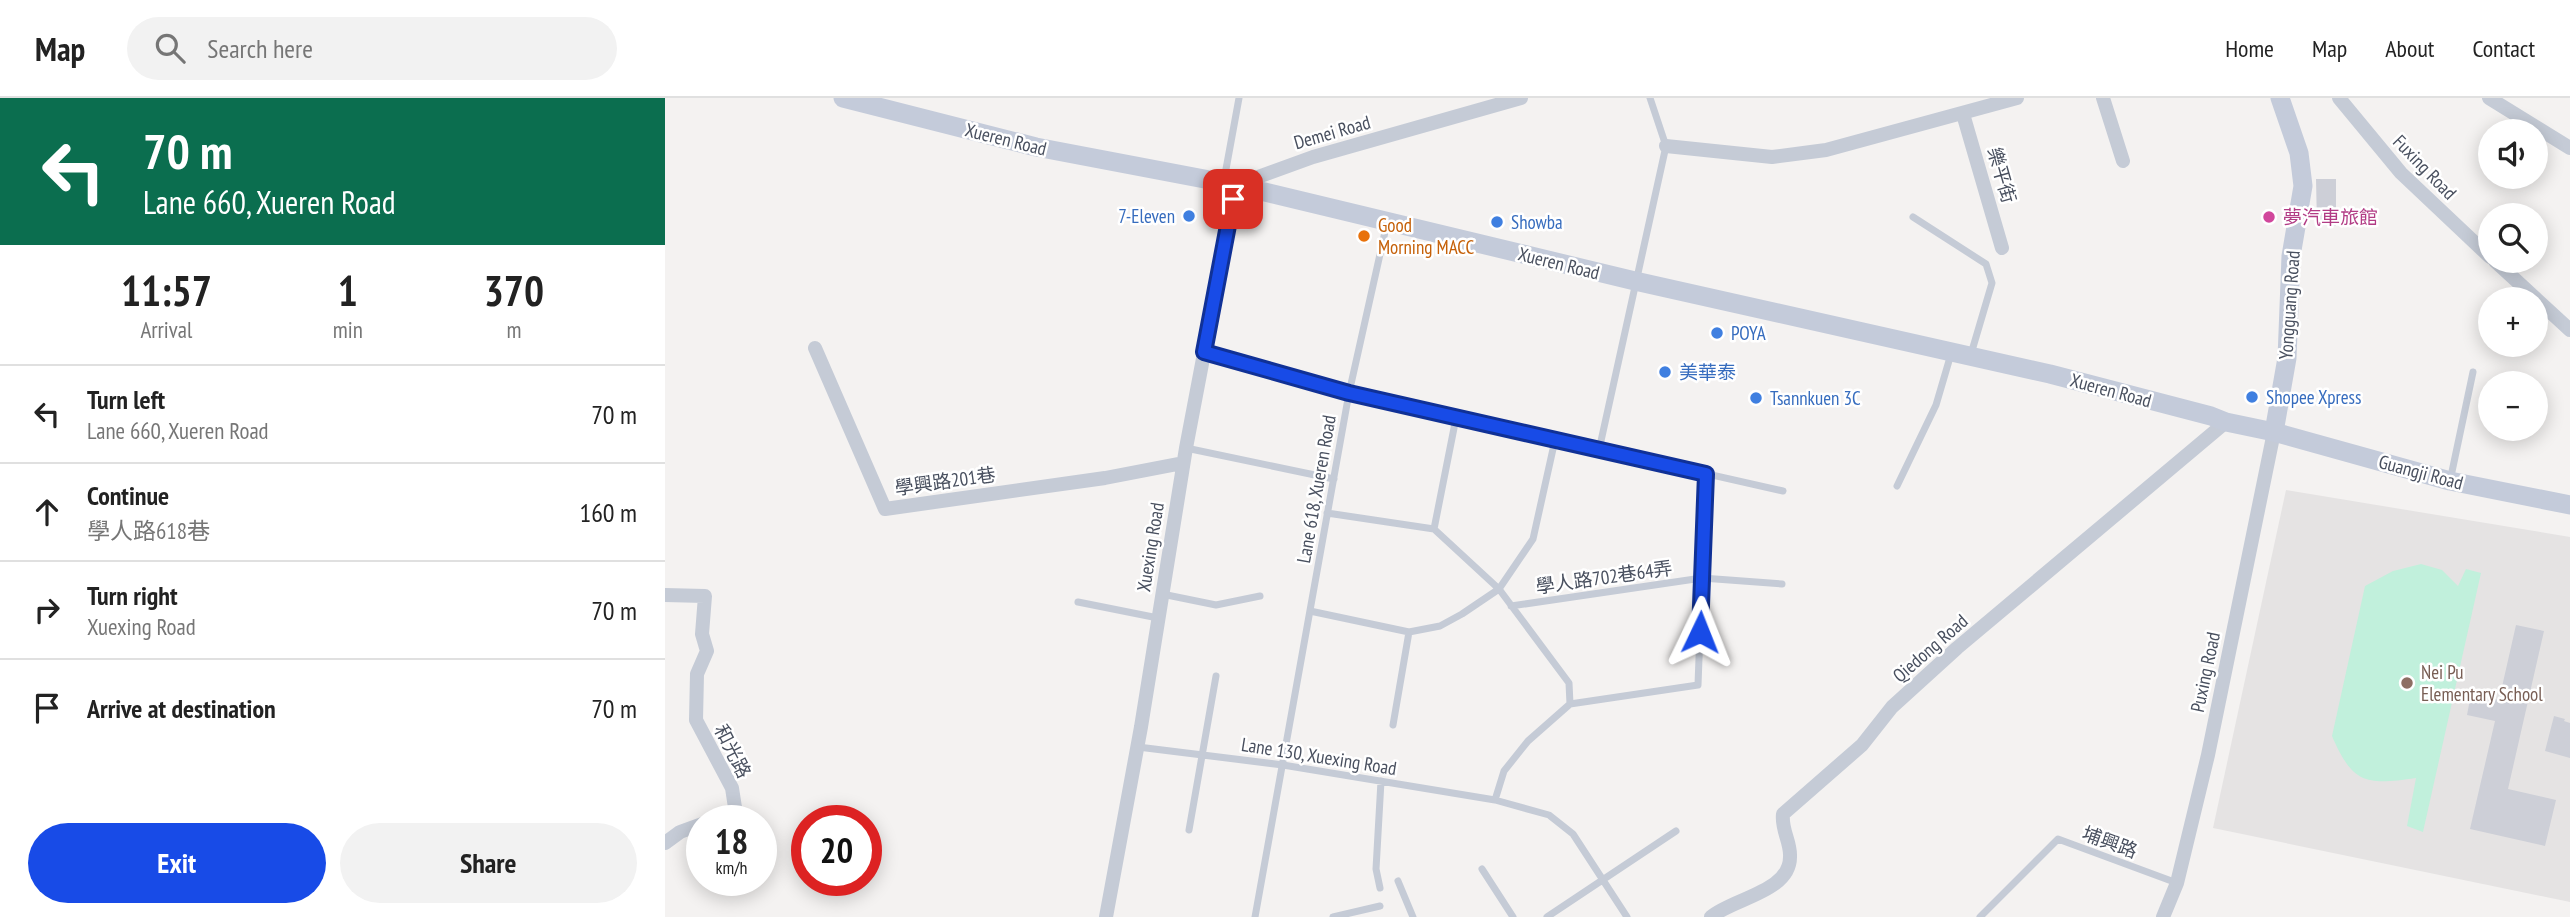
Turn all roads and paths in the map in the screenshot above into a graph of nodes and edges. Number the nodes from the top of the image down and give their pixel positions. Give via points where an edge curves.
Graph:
1 (843, 98) edge
2 (1239, 98) edge
3 (1521, 98) edge
4 (1650, 98) edge
5 (2017, 98) edge
6 (2103, 98) edge
7 (2280, 98) edge
8 (2339, 98) edge
9 (2489, 98) edge
10 (1963, 114) junction
11 (1666, 146) junction
12 (2570, 148) edge
13 (2123, 161) dead end
14 (1230, 183) junction
15 (1913, 217) dead end
16 (1388, 221) junction
17 (2478, 246) edge
18 (2002, 248) dead end
19 (2508, 273) edge
20 (1635, 281) junction
21 (2570, 330) edge
22 (815, 348) dead end
23 (1204, 352) junction
24 (1961, 355) junction
25 (2473, 372) dead end
26 (1349, 393) junction
27 (1456, 418) junction
28 (2226, 422) junction
29 (2274, 432) junction
30 (1555, 440) junction
31 (1599, 450) junction
32 (1184, 455) junction
33 (1706, 474) junction
34 (1334, 479) junction
35 (2450, 481) junction
36 (1897, 486) dead end
37 (1783, 491) dead end
38 (2570, 505) edge
39 (1327, 513) junction
40 (1434, 529) junction
41 (1702, 578) junction
42 (1782, 584) dead end
43 (1499, 589) junction
44 (1162, 594) junction
45 (665, 595) edge
46 (1259, 596) dead end
47 (1078, 603) dead end
48 (1511, 606) junction
49 (1310, 611) junction
50 (1158, 618) junction
51 (1409, 632) junction
52 (1216, 676) dead end
53 (1570, 704) junction
54 (1393, 725) dead end
55 (1137, 747) junction
56 (1202, 755) junction
57 (1283, 765) junction
58 (1381, 781) junction
59 (1495, 800) junction
60 (734, 805) edge
61 (686, 830) edge
62 (1189, 830) dead end
63 (1676, 831) dead end
64 (665, 842) edge
65 (1482, 869) dead end
66 (1603, 880) junction
67 (1398, 881) dead end
68 (2177, 883) junction
69 (1380, 888) dead end
70 (1380, 906) dead end
71 (1106, 917) edge
72 (1255, 917) edge
73 (1333, 917) edge
74 (1413, 917) edge
75 (1513, 917) edge
76 (1547, 917) edge
77 (1627, 917) edge
78 (1711, 917) edge
79 (1979, 917) edge
80 (2163, 917) edge

1 - 14 main road, Xueren Road via 1036,147
2 - 14 lane
3 - 14 street, Demei Road
4 - 11 lane
5 - 10 street
6 - 13 street
7 - 29 main road, Yongguang Road via 2299,153 2303,186 2291,256 2287,358
8 - 17 street, Fuxing Road via 2401,173
9 - 12 street
10 - 11 street via 1826,150 1772,157
10 - 18 street, 樂平街
11 - 20 lane
14 - 16 main road, Xueren Road
14 - 23 street, Xuexing Road
15 - 24 lane via 1986,264 1992,283
16 - 20 main road, Xueren Road
16 - 26 lane, Lane 618, Xueren Road
19 - 21 street
20 - 24 main road, Xueren Road
20 - 31 lane
22 - 32 street, 學興路201巷 via 885,509 1105,478
23 - 26 lane
23 - 32 street, Xuexing Road
24 - 28 main road, Xueren Road
24 - 36 lane
25 - 35 lane
26 - 27 lane
26 - 34 lane, Lane 618, Xueren Road
27 - 30 lane
27 - 40 lane
28 - 29 main road, Xueren Road
28 - 78 street, Qiedong Road via 1892,707 1862,745 1783,814 1791,855 1780,882
29 - 35 main road, Guangji Road
29 - 68 street, Puxing Road
30 - 31 lane
30 - 43 lane via 1533,540
31 - 33 lane
32 - 34 lane
32 - 44 street, Xuexing Road
33 - 37 lane
33 - 41 lane
34 - 39 lane, Lane 618, Xueren Road
35 - 38 main road, Guangji Road
39 - 40 lane
39 - 49 lane, Lane 618, Xueren Road
40 - 43 lane
41 - 42 lane, 學人路702巷64弄
41 - 48 lane, 學人路702巷64弄
41 - 53 lane via 1698,685
43 - 48 lane
43 - 51 lane via 1440,626
44 - 46 lane via 1216,605
44 - 50 street, Xuexing Road
45 - 60 street, 和光路 via 705,596 702,634 707,651 697,674 696,720 731,788
47 - 50 lane
48 - 53 lane via 1569,683
49 - 51 lane
49 - 57 lane, Lane 618, Xueren Road
50 - 55 street, Xuexing Road
51 - 54 lane
52 - 56 lane
53 - 59 lane via 1528,741 1504,771
55 - 56 lane, Lane 130, Xuexing Road
55 - 71 street, Xuexing Road
56 - 57 lane, Lane 130, Xuexing Road
56 - 62 lane
57 - 58 lane, Lane 130, Xuexing Road
57 - 72 lane, Lane 618, Xueren Road
58 - 59 lane, Lane 130, Xuexing Road
58 - 69 lane via 1376,869
59 - 66 lane, Lane 130, Xuexing Road via 1549,815 1573,834
61 - 64 street
63 - 66 lane
65 - 75 lane
66 - 76 lane
66 - 77 lane, Lane 130, Xuexing Road
67 - 74 lane
68 - 79 lane, 埔興路 via 2058,839
68 - 80 street, Puxing Road
70 - 73 lane

